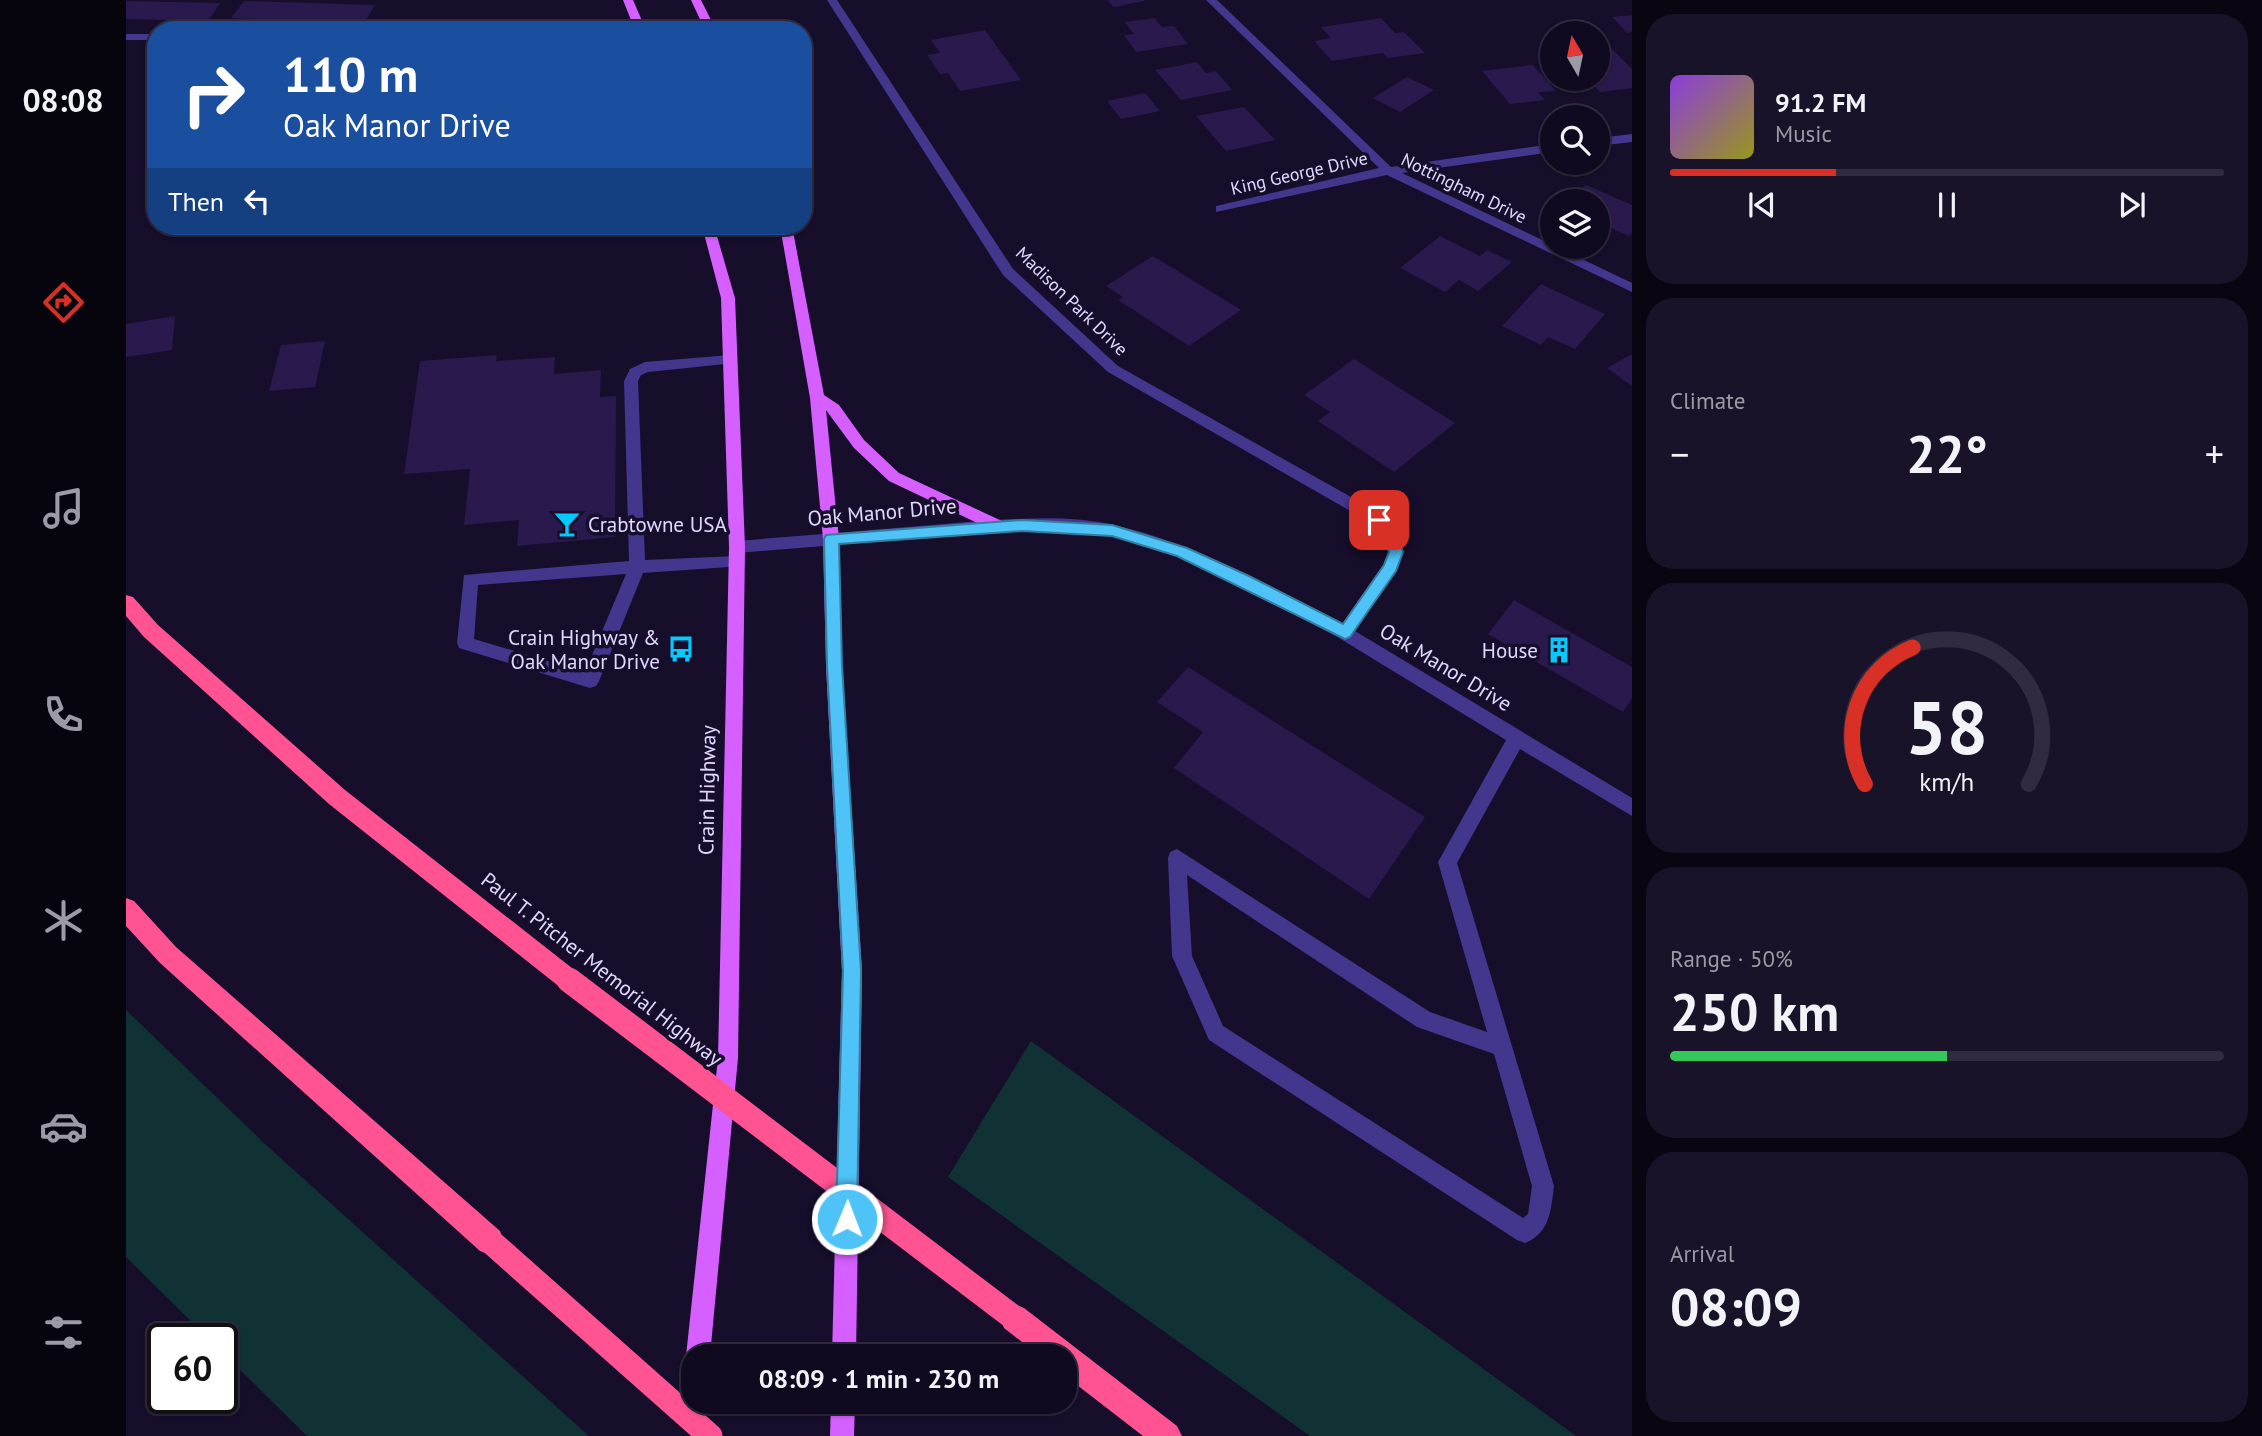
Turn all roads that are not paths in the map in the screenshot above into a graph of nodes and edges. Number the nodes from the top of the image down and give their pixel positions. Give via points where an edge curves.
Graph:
1 (628, 0) edge
2 (696, 0) edge
3 (832, 0) edge
4 (1211, 0) edge
5 (637, 21) edge
6 (706, 21) edge
7 (126, 37) edge
8 (147, 37) edge
9 (1632, 138) edge
10 (1610, 141) edge
11 (1540, 150) edge
12 (1387, 170) junction
13 (1220, 209) dead end
14 (710, 235) edge
15 (788, 235) edge
16 (1632, 288) edge
17 (730, 360) junction
18 (817, 398) junction
19 (998, 526) junction
20 (831, 539) junction
21 (737, 555) junction
22 (637, 568) junction
23 (126, 603) edge
24 (1345, 633) junction
25 (1517, 738) junction
26 (1632, 808) edge
27 (126, 909) edge
28 (1502, 1047) junction
29 (699, 1344) edge
30 (844, 1344) edge
31 (1047, 1344) edge
32 (1077, 1367) edge
33 (693, 1414) edge
34 (843, 1414) edge
35 (691, 1436) edge
36 (709, 1436) edge
37 (842, 1436) edge
38 (1167, 1436) edge

1 - 5 main road
2 - 6 main road
3 - 24 street, Madison Park Drive via 1008,272 1113,369 1379,520 1389,532 1396,552 1390,567
4 - 12 street, Nottingham Drive
7 - 8 street
9 - 10 street
11 - 12 street, King George Drive
12 - 13 street, King George Drive
12 - 16 street, Nottingham Drive
14 - 17 main road, Crain Highway via 728,298
15 - 18 main road
17 - 21 main road, Crain Highway
17 - 22 street via 645,367 635,372 631,381
18 - 19 main road via 834,409 859,444 894,477
18 - 20 main road
19 - 20 street, Oak Manor Drive
19 - 24 street, Oak Manor Drive via 1112,530 1244,580
20 - 21 street, Oak Manor Drive
20 - 30 main road via 852,971
21 - 22 street, Oak Manor Drive
21 - 29 main road, Crain Highway via 728,1058
22 - 22 street, Oak Manor Drive via 590,681 465,643 470,579
23 - 31 highway, Paul T. Pitcher Memorial Highway, bridge via 151,631 337,797
24 - 25 street, Oak Manor Drive
25 - 26 street, Oak Manor Drive
25 - 28 street via 1447,862
27 - 36 highway, bridge via 168,955
28 - 28 street via 1543,1186 1538,1219 1525,1232 1216,1033 1182,956 1177,858 1424,1020
32 - 38 highway, Paul T. Pitcher Memorial Highway
33 - 35 main road
34 - 37 main road

